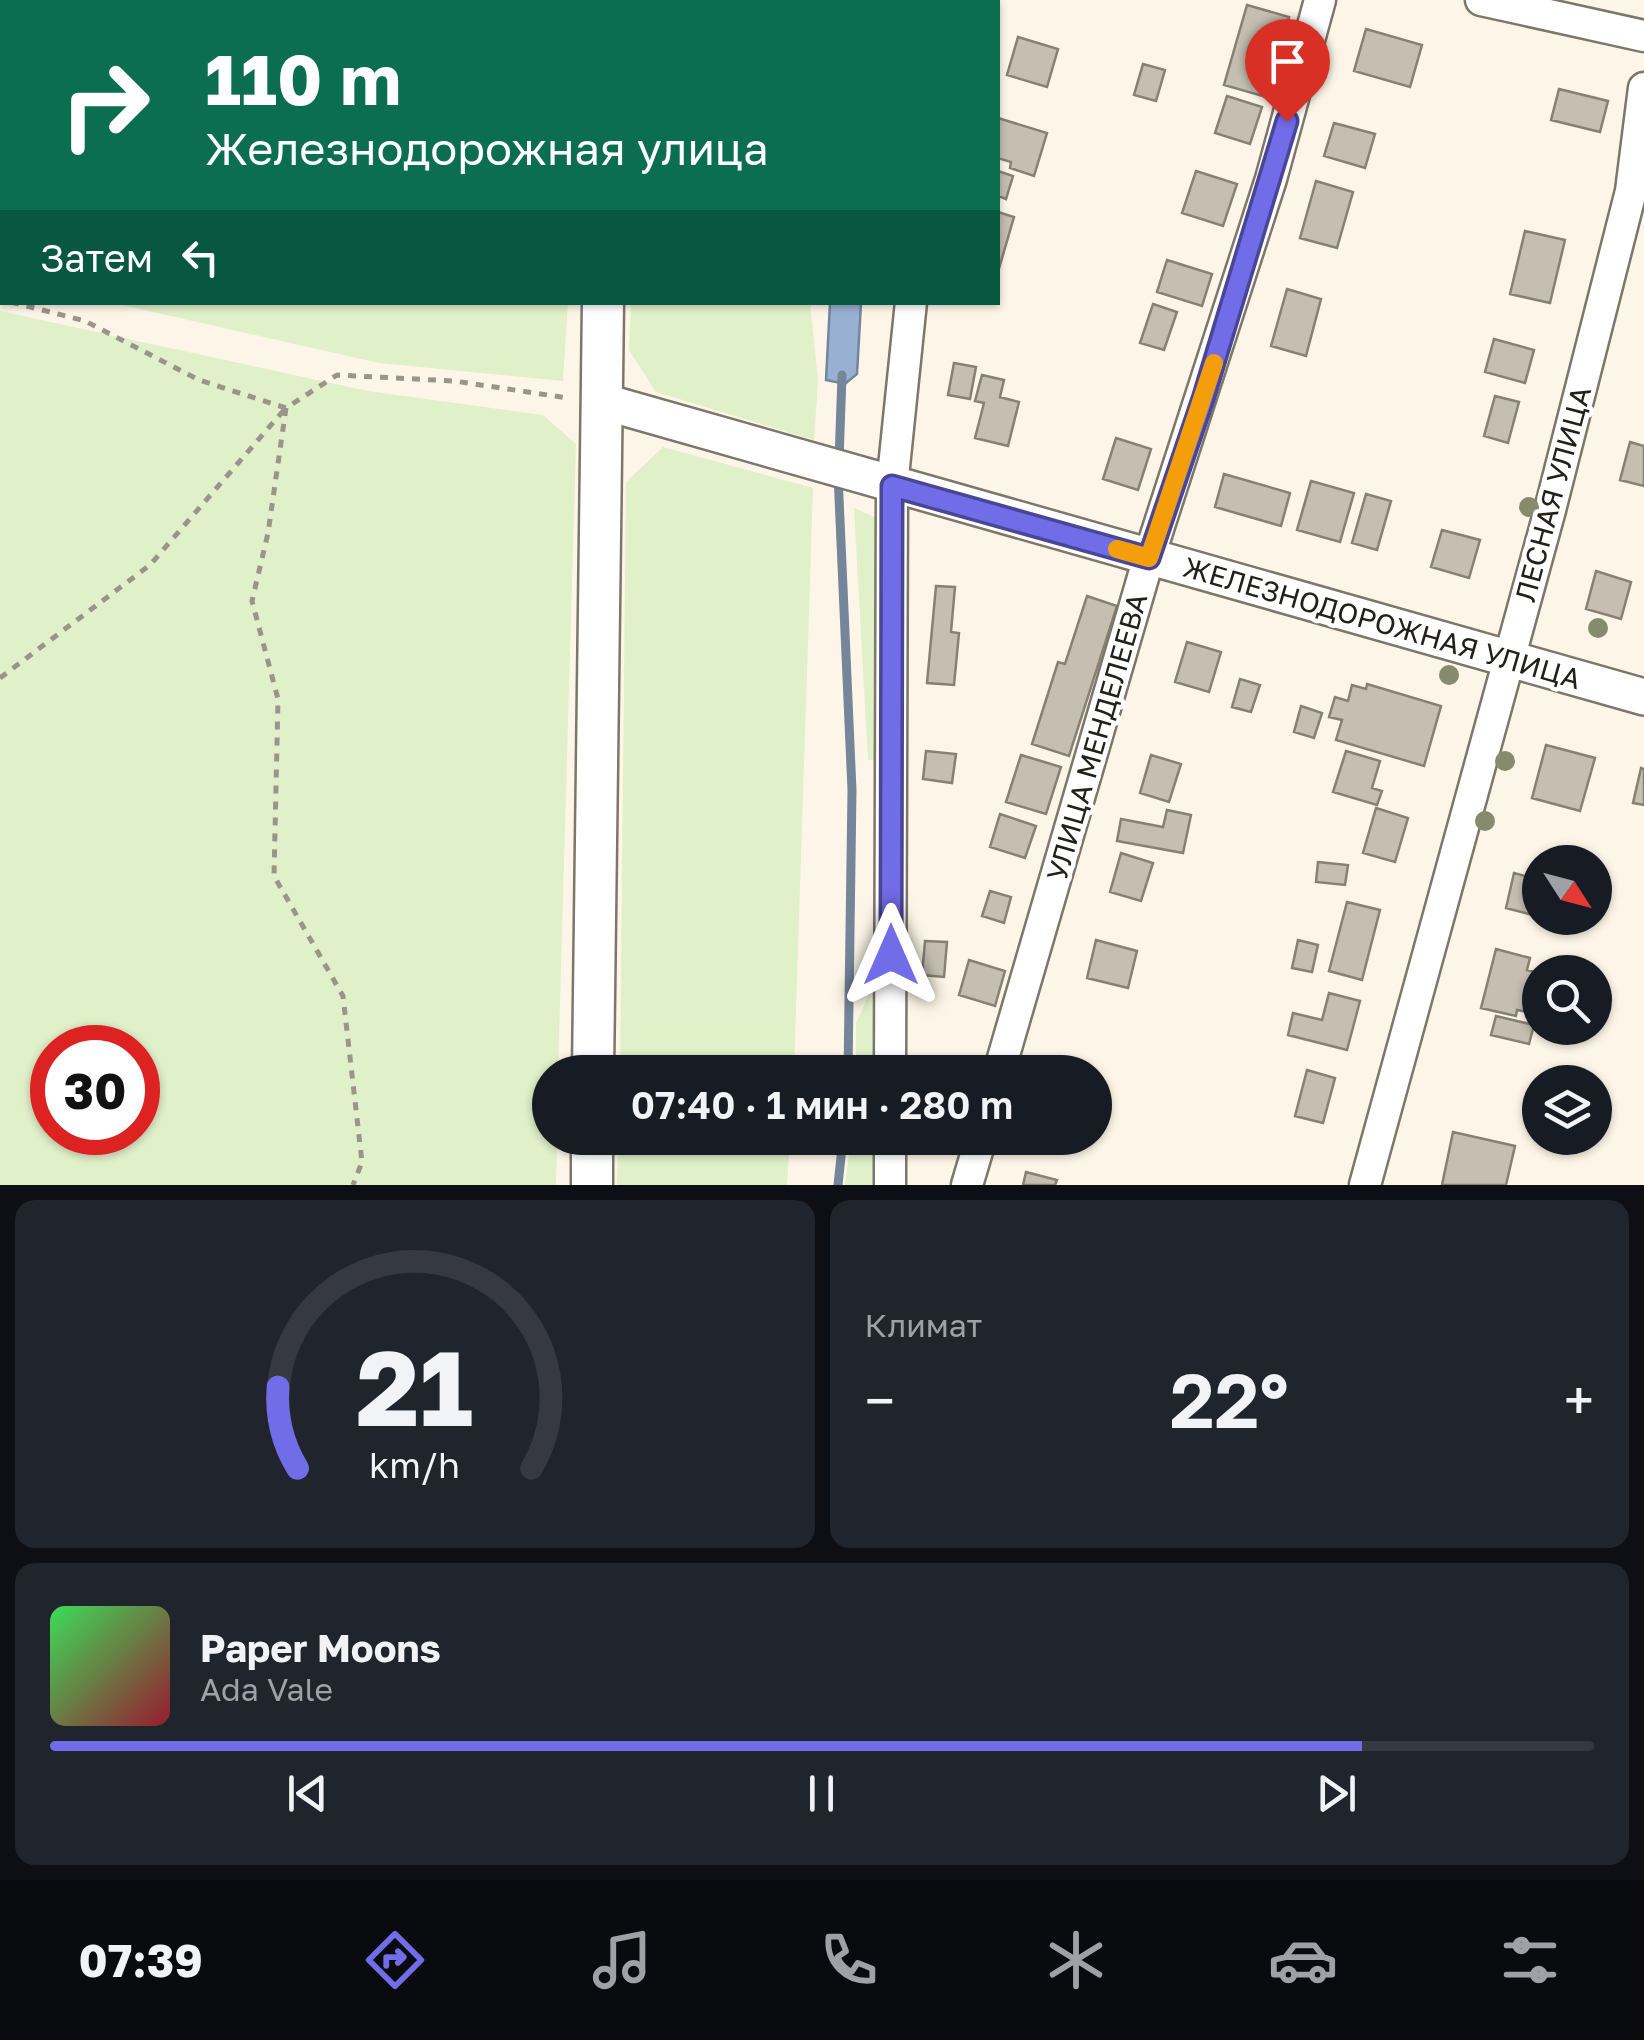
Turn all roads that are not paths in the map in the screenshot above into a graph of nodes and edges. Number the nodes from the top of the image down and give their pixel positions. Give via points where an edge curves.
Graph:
1 (1320, 0) edge
2 (1481, 0) edge
3 (1644, 36) edge
4 (1644, 88) edge
5 (603, 305) edge
6 (911, 305) edge
7 (601, 401) junction
8 (892, 486) junction
9 (1149, 558) junction
10 (1510, 659) junction
11 (1644, 697) edge
12 (593, 1055) edge
13 (890, 1055) edge
14 (1005, 1055) edge
15 (592, 1155) edge
16 (891, 1155) edge
17 (975, 1155) edge
18 (892, 1184) edge
19 (592, 1185) edge
20 (967, 1185) edge
21 (1365, 1185) edge

1 - 9 street, УЛИЦА МЕНДЕЛЕЕВА via 1271,179
2 - 3 street
4 - 10 street, ЛЕСНАЯ УЛИЦА via 1632,191
5 - 7 main road
6 - 8 street
7 - 8 street, ЖЕЛЕЗНОДОРОЖНАЯ УЛИЦА
7 - 12 main road
8 - 9 street, ЖЕЛЕЗНОДОРОЖНАЯ УЛИЦА
8 - 13 street
9 - 10 street, ЖЕЛЕЗНОДОРОЖНАЯ УЛИЦА
9 - 14 street, УЛИЦА МЕНДЕЛЕЕВА
10 - 11 street, ЖЕЛЕЗНОДОРОЖНАЯ УЛИЦА
10 - 21 street, ЛЕСНАЯ УЛИЦА
15 - 19 main road
16 - 18 street
17 - 20 street

